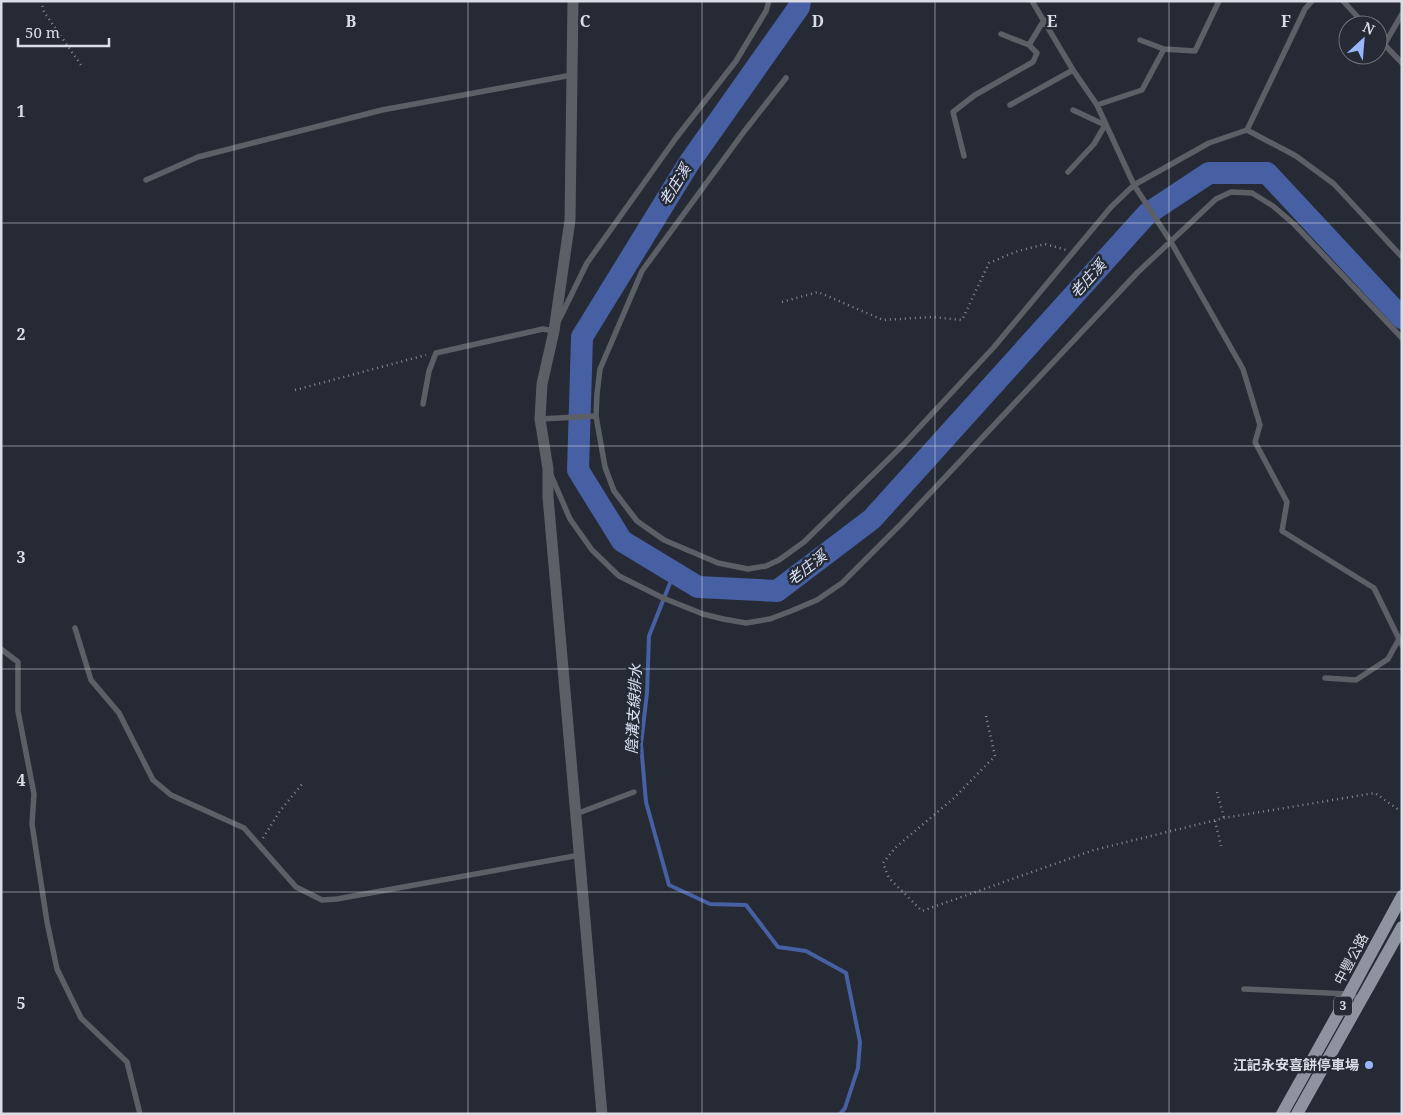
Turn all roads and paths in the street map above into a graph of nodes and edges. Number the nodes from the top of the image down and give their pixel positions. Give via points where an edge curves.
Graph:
1 (41, 1) edge
2 (573, 1) edge
3 (769, 1) edge
4 (1032, 1) edge
5 (1219, 1) edge
6 (1312, 1) edge
7 (1343, 1) edge
8 (1402, 14) edge
9 (1356, 15) edge
10 (1044, 20) junction
11 (1001, 34) dead end
12 (1388, 38) edge
13 (1140, 40) dead end
14 (1029, 45) junction
15 (1164, 49) junction
16 (1388, 49) edge
17 (1402, 63) edge
18 (83, 68) dead end
19 (1073, 70) junction
20 (572, 75) junction
21 (786, 78) dead end
22 (1010, 105) dead end
23 (1097, 105) junction
24 (1073, 110) dead end
25 (1105, 125) junction
26 (1247, 130) junction
27 (964, 156) dead end
28 (1068, 172) dead end
29 (146, 180) dead end
30 (1134, 185) junction
31 (1169, 240) junction
32 (1073, 253) junction
33 (1402, 257) edge
34 (782, 302) dead end
35 (554, 331) junction
36 (1402, 338) edge
37 (436, 353) junction
38 (295, 390) dead end
39 (423, 404) dead end
40 (596, 416) junction
41 (540, 419) junction
42 (548, 468) junction
43 (75, 628) dead end
44 (1399, 639) junction
45 (1402, 645) edge
46 (1, 649) edge
47 (1325, 678) dead end
48 (986, 716) dead end
49 (303, 783) dead end
50 (634, 792) dead end
51 (1217, 792) dead end
52 (1402, 810) edge
53 (576, 814) junction
54 (1224, 818) junction
55 (1215, 821) junction
56 (258, 845) junction
57 (1221, 846) dead end
58 (580, 855) junction
59 (1402, 896) edge
60 (1402, 927) edge
61 (1244, 989) dead end
62 (1350, 994) junction
63 (1361, 1000) junction
64 (140, 1114) edge
65 (602, 1114) edge
66 (1282, 1114) edge
67 (1297, 1114) edge

1 - 18 path via 44,12
2 - 20 street
3 - 35 lane via 736,61 676,138 587,263
4 - 10 lane
5 - 15 lane via 1195,51
6 - 26 lane via 1305,9
7 - 9 lane
8 - 12 lane
10 - 14 lane
10 - 19 lane
11 - 14 lane
13 - 15 lane
14 - 27 lane via 1037,52 1032,62 975,95 953,112
15 - 23 lane via 1142,90
16 - 17 lane
19 - 22 lane
19 - 23 lane
20 - 29 lane via 382,110 198,157
20 - 35 street via 570,220
21 - 40 lane via 642,271 600,370
23 - 25 lane
24 - 25 lane
25 - 28 lane via 1094,144
25 - 30 lane
26 - 30 lane via 1209,143
26 - 33 lane via 1296,156 1334,184
30 - 31 lane
30 - 32 lane
31 - 36 lane via 1216,199 1231,192 1252,193 1294,224
31 - 42 lane via 842,583 818,600 770,619 746,623 703,614 619,576 592,550 570,519
31 - 44 lane via 1243,369 1260,425 1255,442 1287,502 1282,530 1374,588
32 - 34 path via 1045,244 989,263 962,320 932,317 883,320 818,292
32 - 40 lane via 994,347 902,445 804,542 766,566 748,569 718,563 664,540 636,521 614,490 605,467
35 - 37 lane via 543,329
35 - 41 street via 542,384
37 - 38 path
37 - 39 lane
40 - 41 lane
41 - 42 street
42 - 53 street
43 - 56 lane via 91,680 119,713 153,780 171,795 244,828
44 - 45 lane
44 - 47 lane via 1388,659 1356,680
46 - 64 lane via 18,662 18,712 34,794 32,824 58,970 81,1018 127,1062
48 - 55 path via 995,756 954,798 895,848 883,863 889,878 922,911 1094,850
49 - 56 path
50 - 53 lane
51 - 54 path
52 - 54 path via 1375,792
53 - 58 street
54 - 55 path
55 - 57 path
56 - 58 lane via 296,887 322,900
58 - 65 street
59 - 62 main road, 中豐公路 / 3
60 - 63 main road, 中豐公路 / 3
61 - 62 lane
62 - 63 lane
62 - 66 main road, 中豐公路 / 3
63 - 67 main road, 中豐公路 / 3

